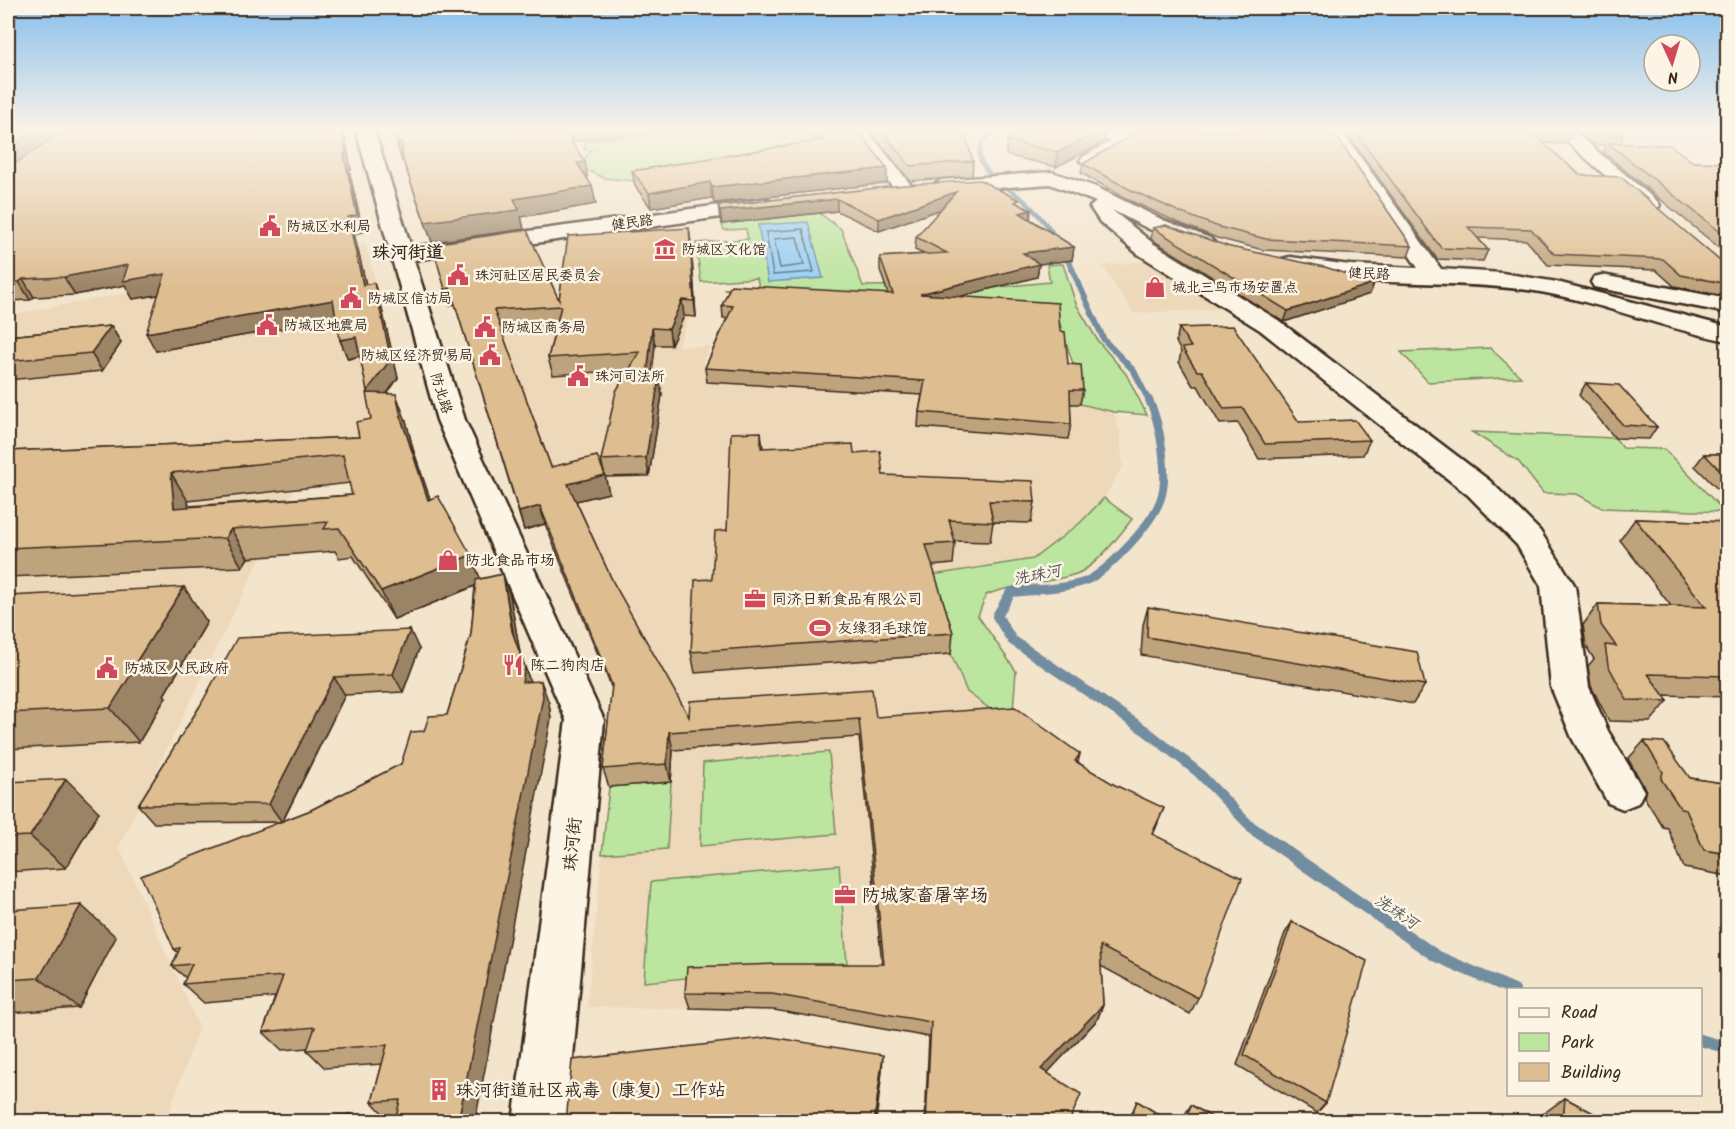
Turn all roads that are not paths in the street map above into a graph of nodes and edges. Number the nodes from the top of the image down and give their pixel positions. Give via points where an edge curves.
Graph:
1 (381, 183) edge
2 (899, 183) edge
3 (988, 183) edge
4 (1056, 183) edge
5 (1369, 183) edge
6 (1625, 183) edge
7 (904, 189) junction
8 (1089, 191) junction
9 (883, 192) edge
10 (784, 203) edge
11 (1668, 219) edge
12 (1218, 246) edge
13 (403, 255) junction
14 (1270, 260) edge
15 (1430, 268) junction
16 (1728, 306) edge
17 (1728, 334) edge
18 (522, 579) joint
19 (1623, 791) dead end
20 (540, 1122) edge

1 - 13 street, 防北路
2 - 7 street
3 - 7 street
4 - 8 street
5 - 15 street
6 - 11 street
7 - 9 street
8 - 12 street via 1156,224
8 - 19 street via 1107,218 1146,249 1269,325 1479,488 1529,538 1558,586 1570,687 1592,738
10 - 13 street, 健民路
13 - 18 street, 防北路 via 451,420
14 - 15 street, 健民路 via 1349,272
15 - 16 street via 1535,269
15 - 17 street via 1535,284
18 - 20 street, 珠河街 via 585,720

